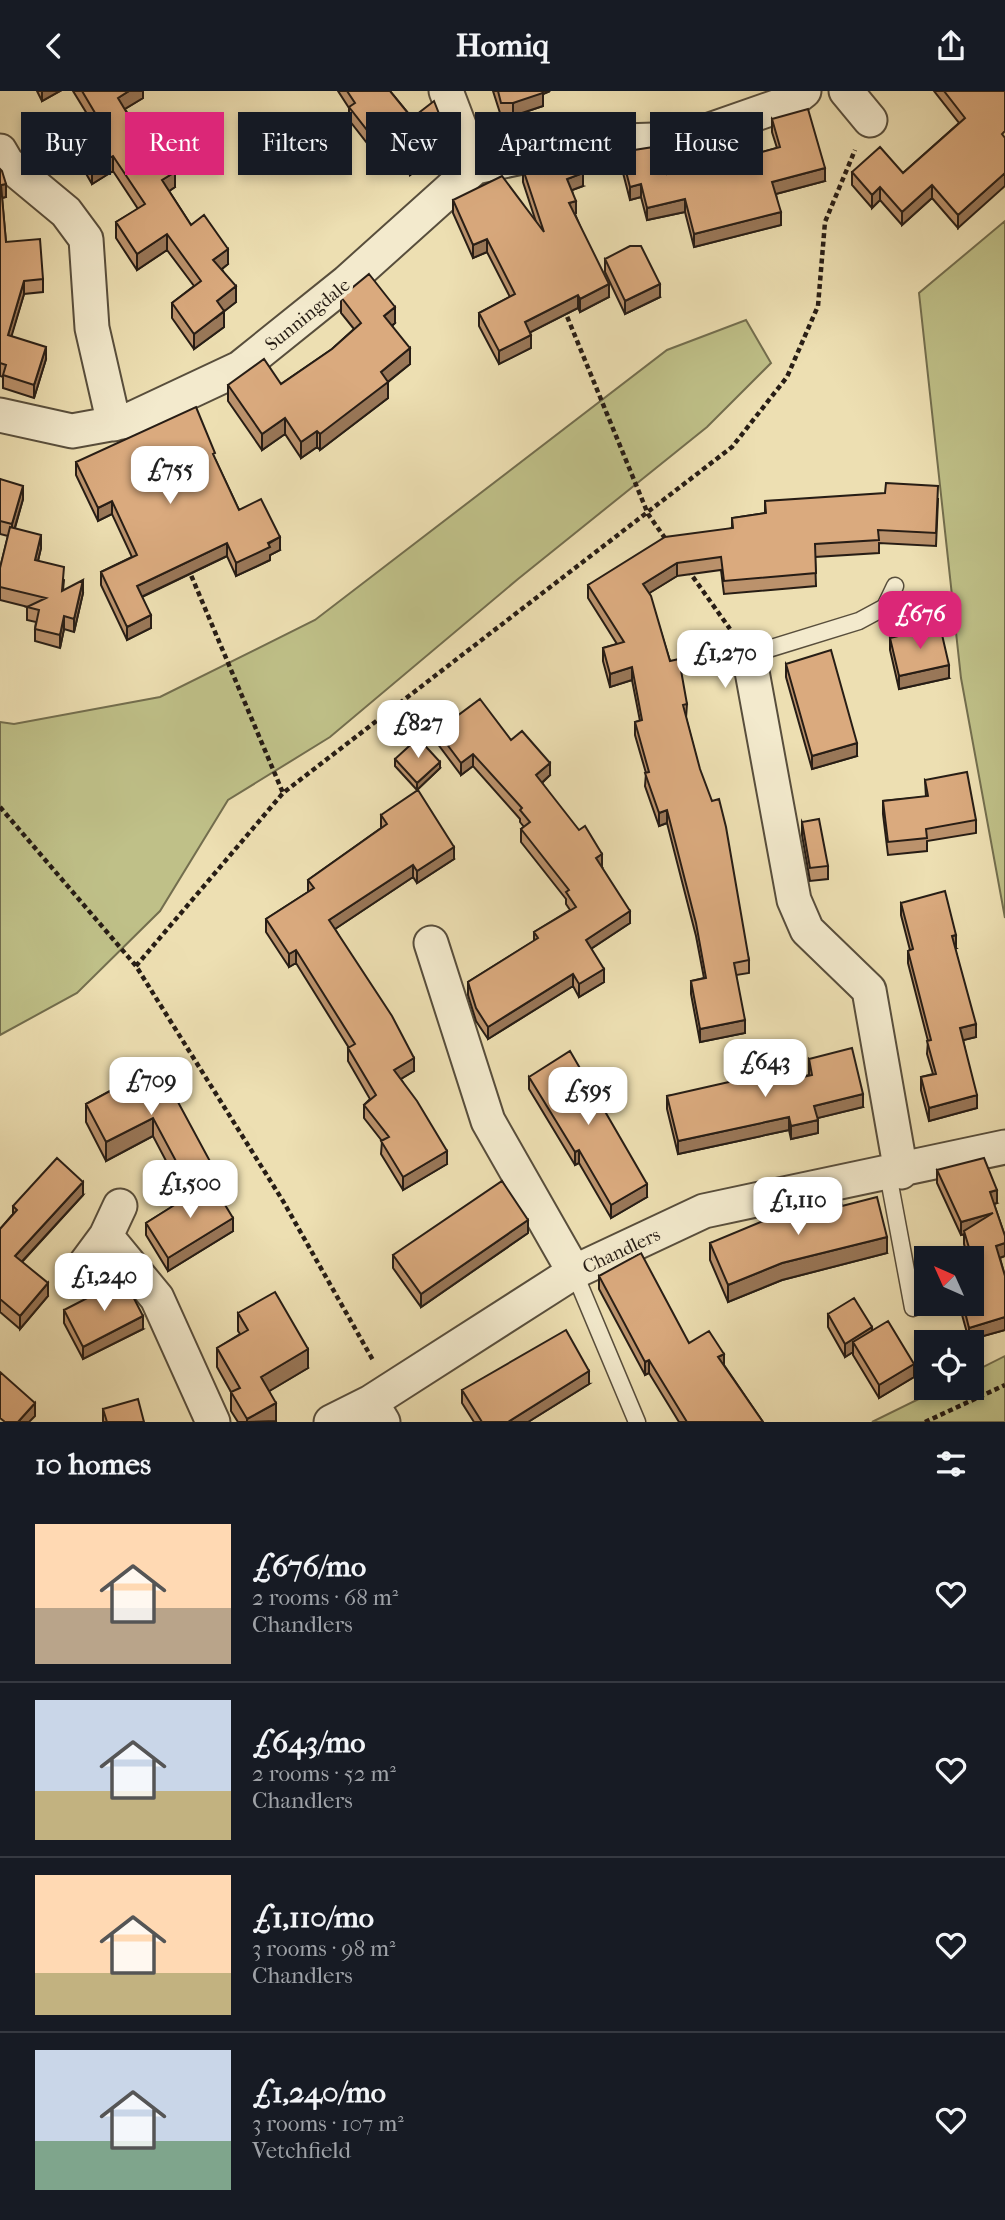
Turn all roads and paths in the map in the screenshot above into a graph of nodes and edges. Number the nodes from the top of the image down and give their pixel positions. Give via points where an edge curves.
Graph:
1 (446, 91) edge
2 (804, 91) edge
3 (846, 91) edge
4 (870, 120) joint
5 (636, 141) edge
6 (0, 151) edge
7 (475, 167) joint
8 (561, 300) edge
9 (0, 415) edge
10 (114, 423) junction
11 (648, 515) junction
12 (671, 547) edge
13 (186, 562) edge
14 (687, 569) edge
15 (895, 586) dead end
16 (749, 655) junction
17 (283, 793) junction
18 (0, 807) edge
19 (431, 943) dead end
20 (136, 966) junction
21 (1005, 1147) edge
22 (894, 1173) junction
23 (120, 1206) dead end
24 (106, 1236) junction
25 (86, 1263) dead end
26 (574, 1272) junction
27 (913, 1308) dead end
28 (1005, 1385) edge
29 (381, 1405) edge
30 (214, 1422) edge
31 (331, 1422) edge
32 (637, 1422) edge
33 (925, 1422) edge

1 - 7 street
2 - 5 street, Sunningdale via 790,102 684,139
3 - 4 street
4 - 11 path via 825,222 818,306 787,377 732,447
6 - 10 street via 7,163 66,212 86,239 92,328
7 - 10 street, Sunningdale via 347,282 240,368
8 - 11 path
9 - 10 street, Sunningdale via 72,431
11 - 12 path
11 - 17 path
13 - 17 path
14 - 16 path
15 - 16 lane via 885,607 859,621
16 - 22 street via 794,900 807,930 869,990
17 - 20 path
18 - 20 path
19 - 26 street via 488,1121
20 - 29 path via 283,1201
21 - 22 street, Chandlers
22 - 26 street, Chandlers via 704,1212
22 - 27 lane
23 - 24 street
24 - 25 street
24 - 30 street via 157,1298
26 - 29 street, Chandlers
26 - 32 lane
28 - 33 path
29 - 31 street, Chandlers

